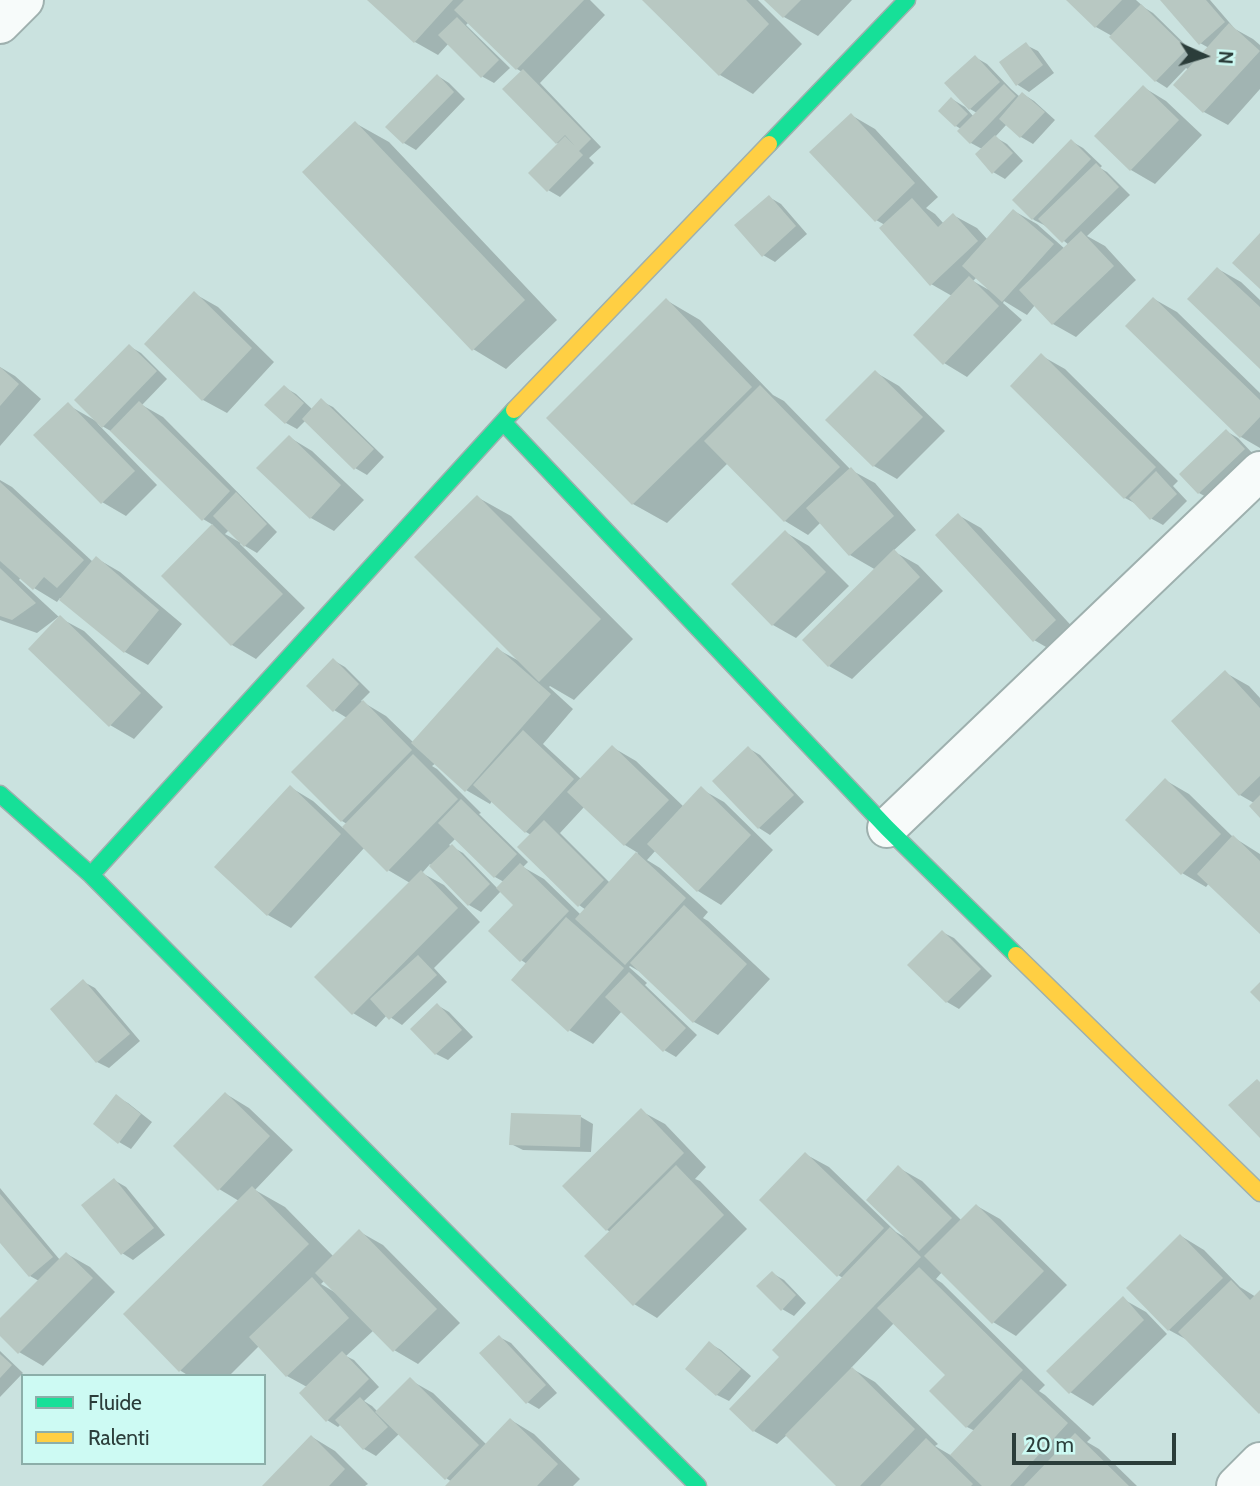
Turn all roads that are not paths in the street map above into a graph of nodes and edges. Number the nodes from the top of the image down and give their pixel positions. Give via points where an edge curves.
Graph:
1 (24, 0) edge
2 (907, 0) edge
3 (0, 24) edge
4 (503, 422) junction
5 (1260, 471) edge
6 (0, 794) edge
7 (887, 828) junction
8 (91, 875) junction
9 (1260, 1193) edge
10 (1260, 1462) edge
11 (698, 1486) edge
12 (1236, 1486) edge

1 - 3 street
2 - 4 street
4 - 7 street
4 - 8 street
5 - 7 street
6 - 8 street
7 - 9 street
8 - 11 street
10 - 12 street

